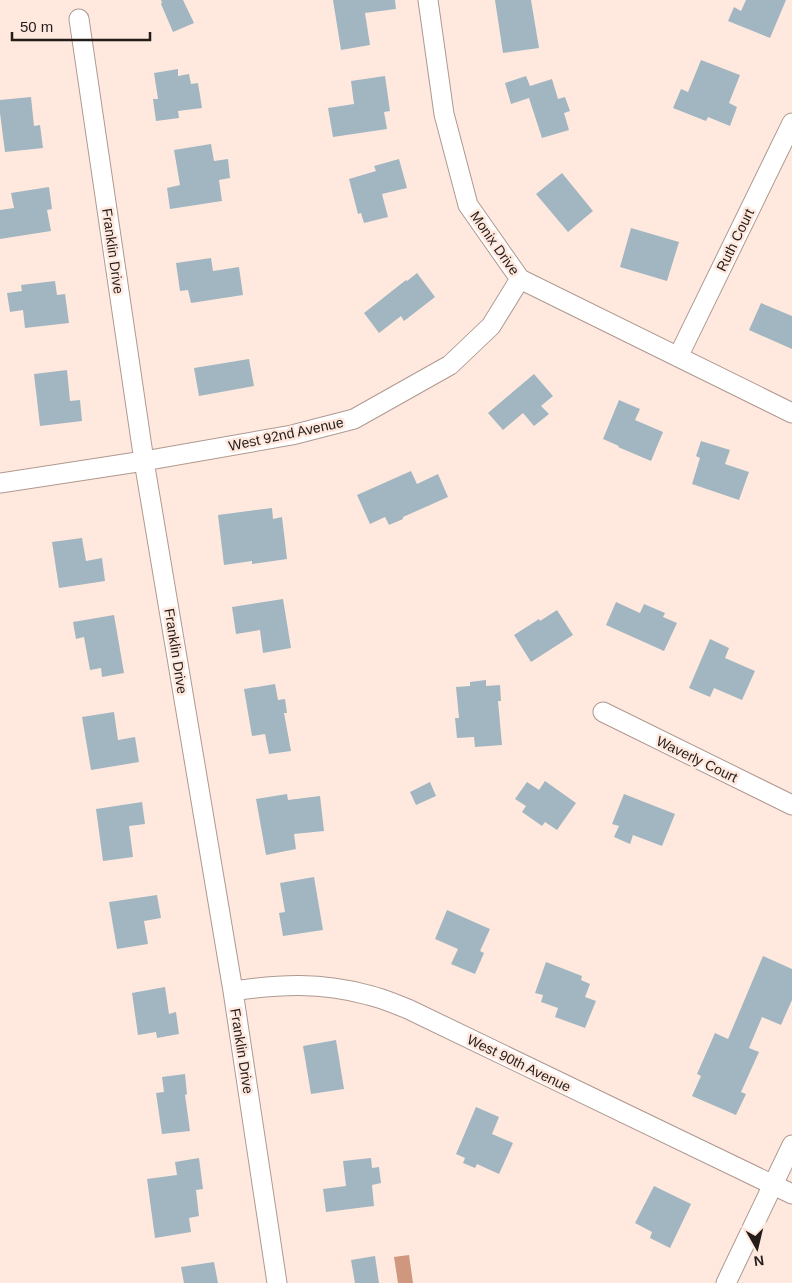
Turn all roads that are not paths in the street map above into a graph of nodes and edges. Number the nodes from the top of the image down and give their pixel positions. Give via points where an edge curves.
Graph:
1 (428, 0) edge
2 (79, 19) dead end
3 (792, 124) edge
4 (520, 280) junction
5 (678, 357) junction
6 (792, 413) edge
7 (144, 461) junction
8 (0, 483) edge
9 (602, 712) dead end
10 (792, 805) edge
11 (233, 991) junction
12 (792, 1145) edge
13 (772, 1185) junction
14 (792, 1194) edge
15 (277, 1283) edge
16 (726, 1283) edge

1 - 4 street, Monix Drive via 444,114 468,204
2 - 7 street, Franklin Drive
3 - 5 street, Ruth Court
4 - 5 street, Monix Drive
4 - 7 street, West 92nd Avenue via 491,326 450,365 354,419 292,435
5 - 6 street, Monix Drive
7 - 8 street, West 92nd Avenue
7 - 11 street, Franklin Drive
9 - 10 street, Waverly Court
11 - 13 street, West 90th Avenue via 310,985 350,990 389,1002
11 - 15 street, Franklin Drive
12 - 13 street
13 - 14 street, West 90th Avenue
13 - 16 street

